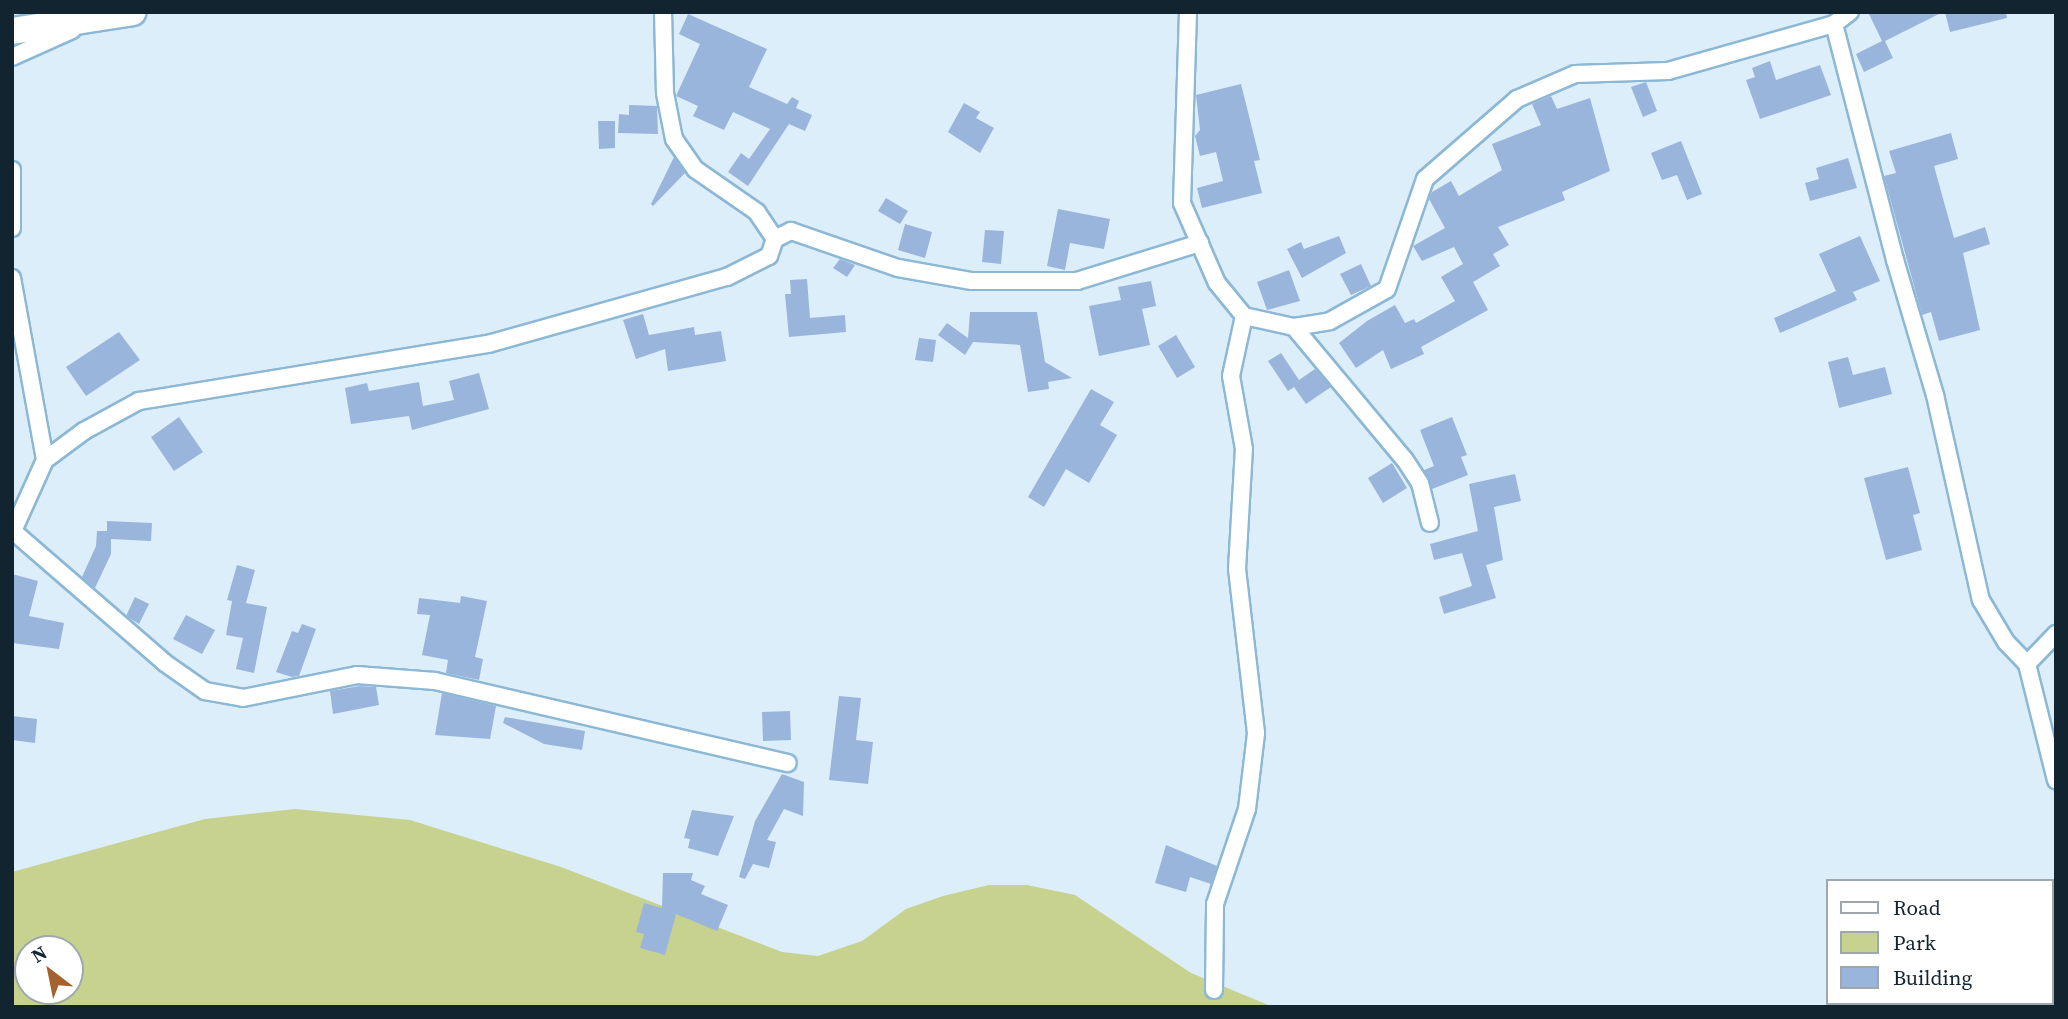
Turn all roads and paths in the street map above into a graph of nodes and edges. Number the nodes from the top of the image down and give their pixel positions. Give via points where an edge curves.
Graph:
1 (134, 12) edge
2 (663, 12) edge
3 (1188, 12) edge
4 (1850, 12) edge
5 (96, 18) junction
6 (1834, 23) junction
7 (12, 31) edge
8 (12, 57) edge
9 (12, 170) edge
10 (12, 228) edge
11 (775, 239) junction
12 (1200, 243) junction
13 (12, 278) edge
14 (1244, 316) junction
15 (1294, 327) junction
16 (45, 460) junction
17 (1430, 523) dead end
18 (13, 532) edge
19 (2056, 634) edge
20 (2027, 664) junction
21 (788, 763) dead end
22 (2056, 780) edge
23 (1214, 990) dead end
24 (2056, 994) edge
25 (2054, 1007) edge

1 - 5 main road
2 - 11 street via 665,93 674,139 695,169 757,212
3 - 12 street via 1181,203
4 - 6 street
5 - 7 main road
5 - 8 street
6 - 15 street via 1668,71 1575,74 1526,94 1471,135 1425,179 1387,289 1330,321
6 - 20 street via 1935,394 1980,600 2006,642
9 - 10 street
11 - 12 street via 791,231 898,268 972,281 1077,281
11 - 16 street via 769,256 727,277 488,344 139,401 84,431
12 - 14 street via 1217,283
13 - 16 street
14 - 15 street
14 - 23 street via 1231,376 1244,449 1237,569 1256,733 1247,809 1215,904
15 - 17 street via 1405,460 1420,482
16 - 18 street
18 - 21 street via 165,663 205,691 243,698 357,675 435,681
19 - 20 street
20 - 22 street
24 - 25 street

